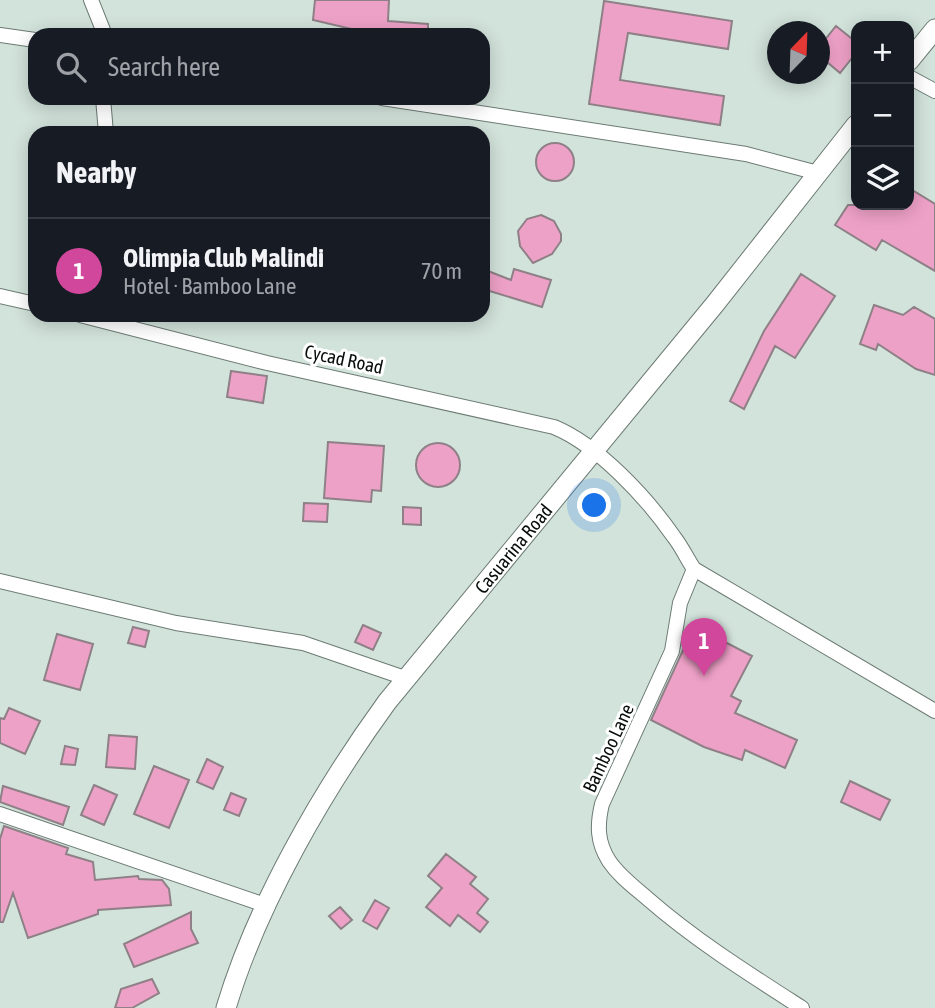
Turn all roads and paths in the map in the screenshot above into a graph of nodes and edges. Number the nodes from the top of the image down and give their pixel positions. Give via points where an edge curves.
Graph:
1 (91, 0) edge
2 (102, 28) edge
3 (935, 29) edge
4 (0, 35) edge
5 (28, 39) edge
6 (914, 55) edge
7 (914, 80) edge
8 (935, 91) edge
9 (104, 105) edge
10 (428, 105) edge
11 (105, 126) edge
12 (851, 131) edge
13 (818, 173) junction
14 (0, 296) edge
15 (28, 302) edge
16 (134, 322) edge
17 (593, 452) junction
18 (694, 569) junction
19 (0, 581) edge
20 (408, 679) junction
21 (935, 711) edge
22 (0, 814) edge
23 (268, 906) junction
24 (226, 1008) edge
25 (802, 1008) edge

1 - 2 street
3 - 6 street
4 - 5 street
7 - 8 street
9 - 11 street
10 - 13 street via 746,154
12 - 13 street, Casuarina Road
13 - 17 street, Casuarina Road
14 - 15 street
16 - 17 street, Cycad Road via 267,363 519,416 575,435
17 - 18 street via 657,516
17 - 20 street, Casuarina Road
18 - 21 street
18 - 25 street, Bamboo Lane via 680,603 672,651 602,804 599,839 625,880 679,926
19 - 20 street via 176,623 303,643
20 - 23 street, Casuarina Road via 357,744 304,833
22 - 23 street
23 - 24 street, Casuarina Road

